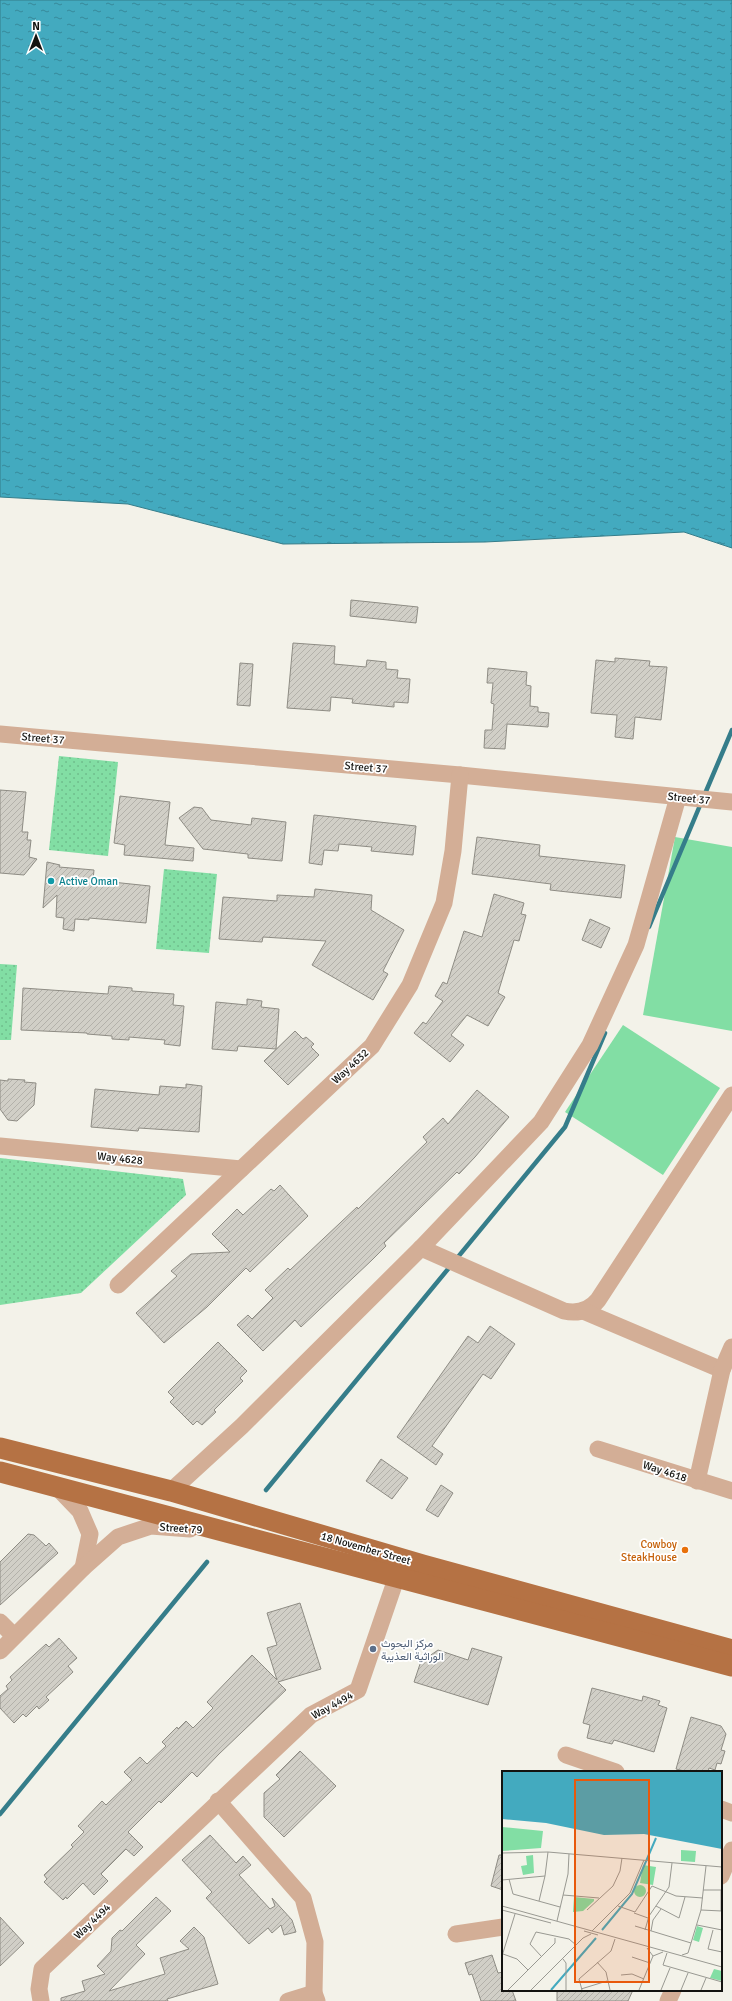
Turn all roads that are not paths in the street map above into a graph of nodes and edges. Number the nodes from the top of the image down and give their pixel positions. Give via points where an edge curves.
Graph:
1 (0, 734) edge
2 (460, 775) junction
3 (678, 797) junction
4 (732, 802) edge
5 (732, 1095) edge
6 (0, 1146) edge
7 (241, 1169) junction
8 (421, 1248) junction
9 (118, 1285) dead end
10 (583, 1311) junction
11 (732, 1347) edge
12 (722, 1370) junction
13 (0, 1448) edge
14 (598, 1449) dead end
15 (0, 1472) edge
16 (697, 1481) junction
17 (56, 1486) junction
18 (171, 1491) junction
19 (732, 1492) edge
20 (222, 1530) junction
21 (83, 1568) junction
22 (397, 1576) junction
23 (0, 1622) edge
24 (14, 1636) junction
25 (0, 1650) edge
26 (732, 1650) edge
27 (723, 1664) edge
28 (732, 1673) edge
29 (566, 1755) dead end
30 (613, 1771) edge
31 (218, 1801) junction
32 (722, 1809) edge
33 (732, 1813) edge
34 (732, 1850) edge
35 (722, 1874) edge
36 (502, 1928) edge
37 (456, 1934) dead end
38 (673, 1991) edge
39 (316, 1997) edge
40 (41, 2001) edge
41 (288, 2001) edge
42 (668, 2001) edge

1 - 2 street, Street 37
2 - 3 street, Street 37
2 - 7 street, Way 4632 via 453,851 444,903 410,985 372,1046
3 - 4 street, Street 37
3 - 8 street via 636,945 590,1044 541,1122
5 - 10 street via 598,1300
6 - 7 street, Way 4628
7 - 9 street, Way 4632
8 - 10 street via 564,1311
8 - 18 street via 242,1426
10 - 12 street
11 - 12 street
12 - 16 street
13 - 18 main road, 18 November Street
14 - 16 street, Way 4618
15 - 17 main road, 18 November Street
16 - 19 street, Way 4618
17 - 20 main road, 18 November Street
17 - 21 street via 80,1511 90,1534
18 - 26 main road, 18 November Street via 423,1565
20 - 21 street, Street 79 via 151,1526 118,1537
20 - 22 main road, 18 November Street
21 - 24 street, Street 79
22 - 27 main road, 18 November Street
22 - 31 street, Way 4494 via 358,1690 311,1715
23 - 24 street
24 - 25 street, Street 79
27 - 28 street
29 - 30 street
31 - 39 street via 303,1898 315,1942
31 - 40 street, Way 4494 via 42,1969 39,1989
32 - 33 street
34 - 35 street
36 - 37 street
38 - 42 street
39 - 41 street

